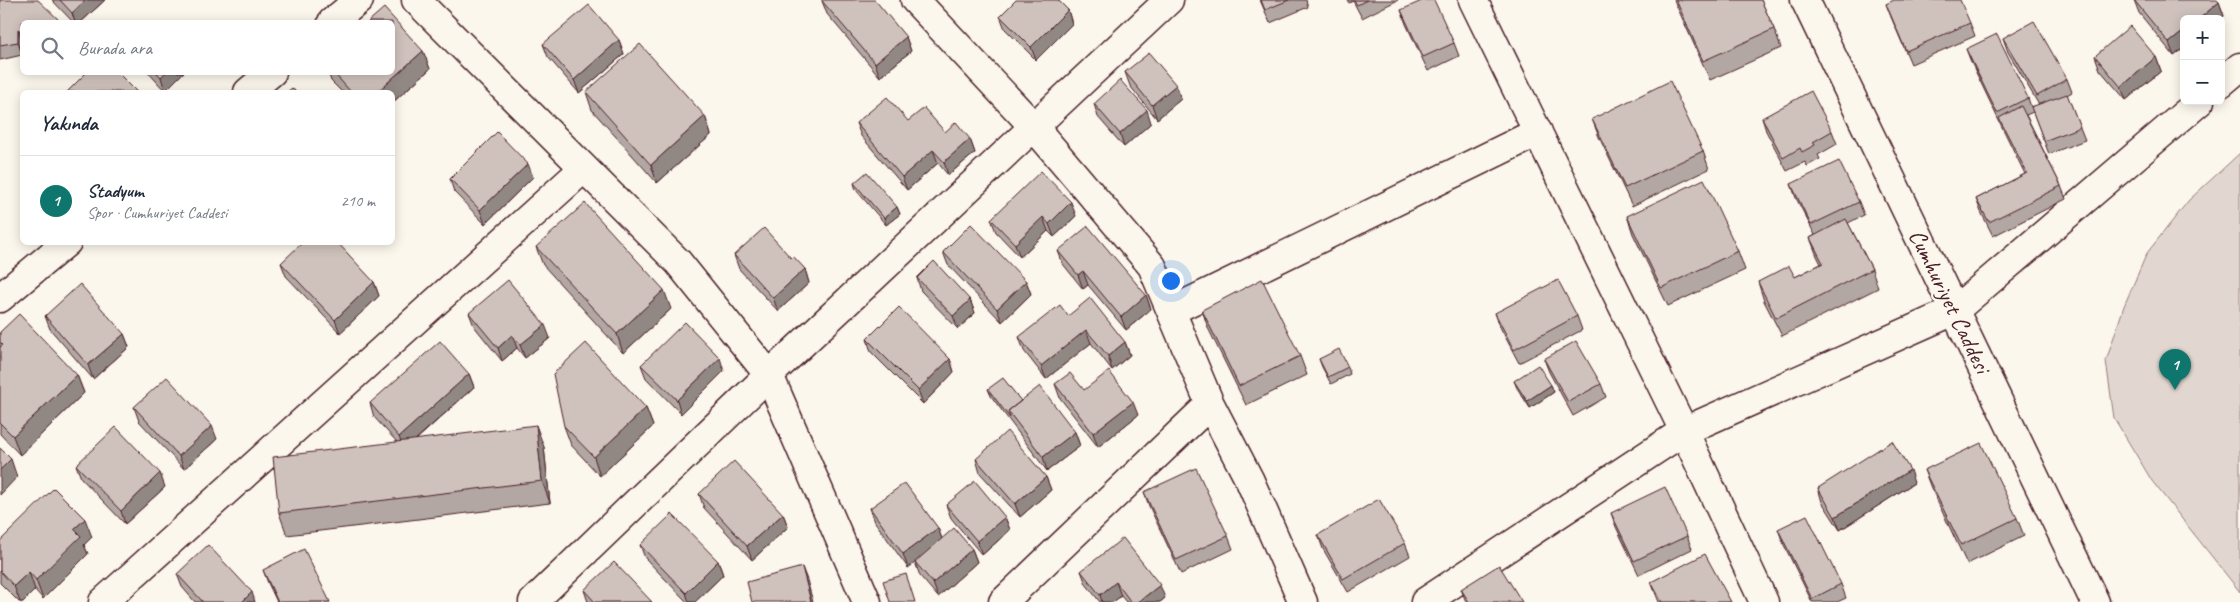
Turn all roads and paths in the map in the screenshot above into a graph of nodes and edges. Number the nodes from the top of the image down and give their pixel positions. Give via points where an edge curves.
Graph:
1 (359, 0) edge
2 (416, 0) edge
3 (915, 0) edge
4 (1169, 0) edge
5 (1473, 0) edge
6 (1805, 0) edge
7 (334, 20) edge
8 (2240, 67) edge
9 (268, 75) edge
10 (2225, 80) edge
11 (250, 90) edge
12 (2195, 105) edge
13 (1034, 127) junction
14 (1538, 132) junction
15 (583, 169) junction
16 (63, 245) edge
17 (0, 298) edge
18 (1171, 311) junction
19 (1954, 312) junction
20 (769, 375) junction
21 (1210, 404) junction
22 (1684, 431) junction
23 (103, 602) edge
24 (533, 602) edge
25 (867, 602) edge
26 (1003, 602) edge
27 (1302, 602) edge
28 (1425, 602) edge
29 (1764, 602) edge
30 (2095, 602) edge

1 - 7 street
2 - 15 street
3 - 13 street
4 - 13 street
5 - 14 street
6 - 19 street, Cumhuriyet Caddesi
8 - 10 street
9 - 11 street
12 - 19 street
13 - 18 street via 1152,266
13 - 20 street
14 - 18 street
14 - 22 street
15 - 20 street via 678,262
15 - 23 street
16 - 17 street
18 - 21 street
19 - 22 street
19 - 30 street, Cumhuriyet Caddesi
20 - 24 street
20 - 25 street
21 - 26 street
21 - 27 street via 1250,481
22 - 28 street
22 - 29 street

